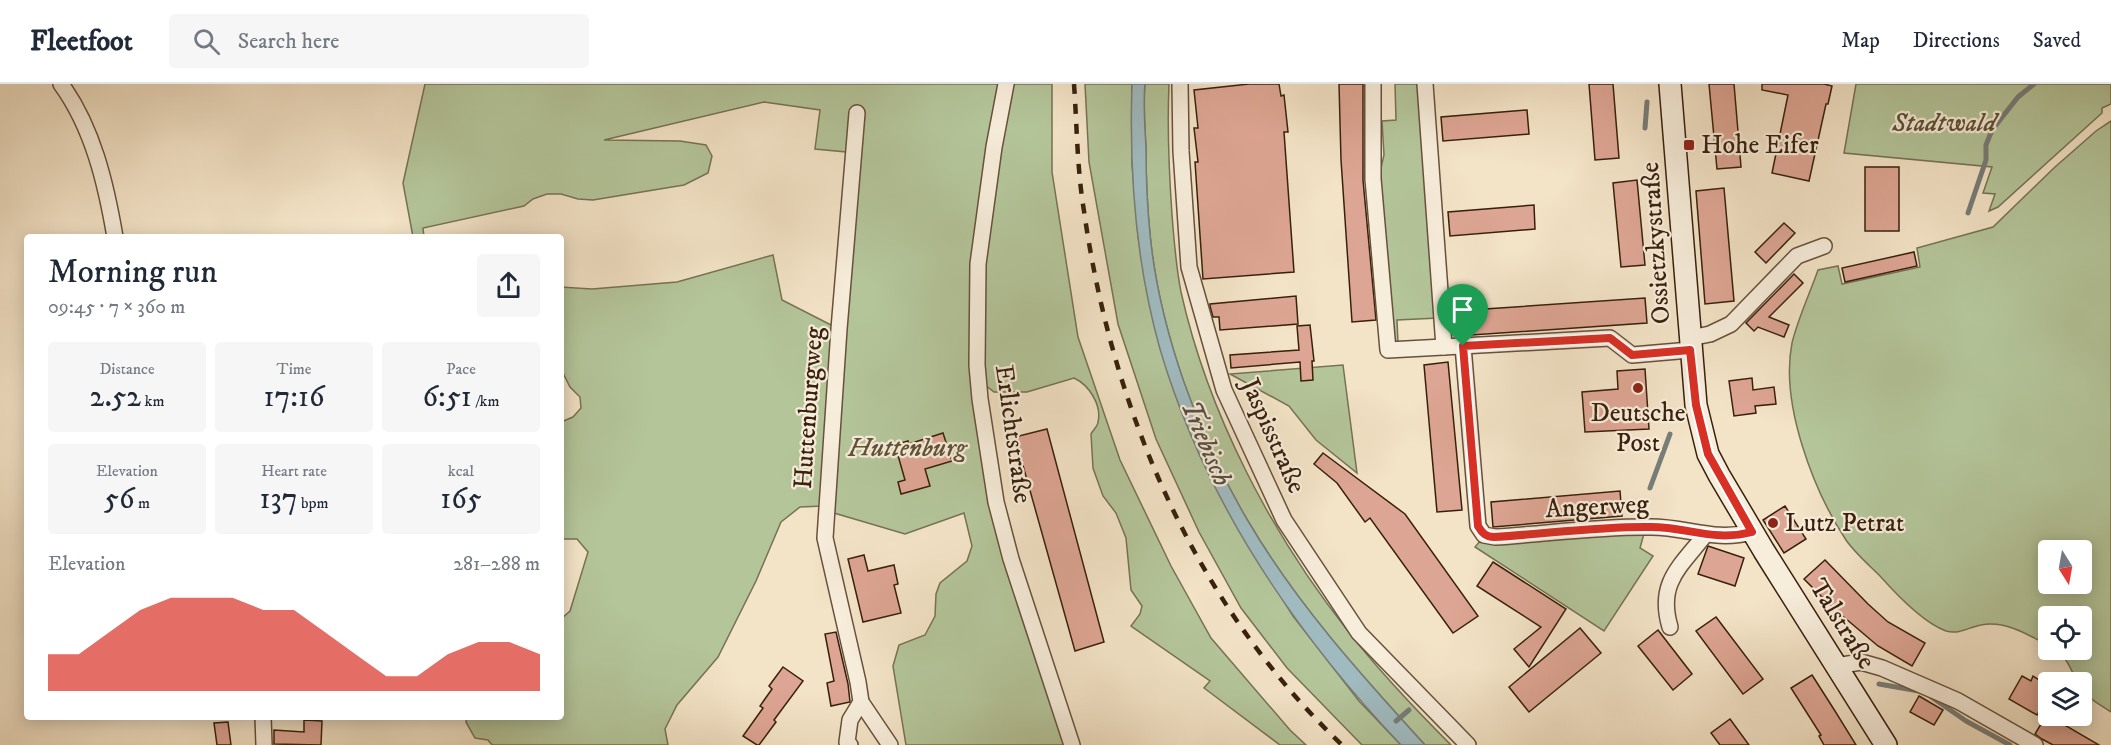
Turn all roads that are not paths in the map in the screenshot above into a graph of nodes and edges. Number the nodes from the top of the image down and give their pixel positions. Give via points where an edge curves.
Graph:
1 (61, 84) edge
2 (1006, 84) edge
3 (1180, 84) edge
4 (1373, 84) edge
5 (1425, 84) edge
6 (1670, 84) edge
7 (858, 113) dead end
8 (114, 234) edge
9 (1824, 246) dead end
10 (1690, 344) junction
11 (1463, 346) junction
12 (1444, 347) junction
13 (1702, 433) joint
14 (1752, 532) junction
15 (1705, 535) junction
16 (1670, 627) dead end
17 (1836, 666) junction
18 (861, 702) junction
19 (263, 720) edge
20 (264, 745) edge
21 (850, 745) edge
22 (890, 745) edge
23 (1072, 745) edge
24 (1467, 745) edge
25 (1886, 745) edge
26 (2035, 745) edge

1 - 8 street via 97,154
2 - 23 street, Erlichtstraße via 978,264 977,365 996,502
3 - 24 street, Jaspisstraße via 1189,267 1224,390 1284,520 1359,633
4 - 12 street via 1373,179 1388,350
5 - 12 street
6 - 10 main road, Ossietzkystraße
7 - 18 street, Huttenburgweg via 838,329 825,538
9 - 10 street via 1797,256 1731,324
10 - 11 street via 1632,355 1610,338
10 - 13 main road, Ossietzkystraße
11 - 12 street
11 - 15 street, Angerweg via 1478,526 1484,535 1643,526
13 - 14 main road, Talstraße via 1719,476
14 - 15 street via 1735,537
14 - 17 main road, Talstraße
15 - 16 street via 1667,587 1666,614
17 - 25 main road, Talstraße
17 - 26 street via 1861,663 1882,668 1958,701
18 - 21 street via 850,720
18 - 22 street, Huttenburgweg
19 - 20 street

